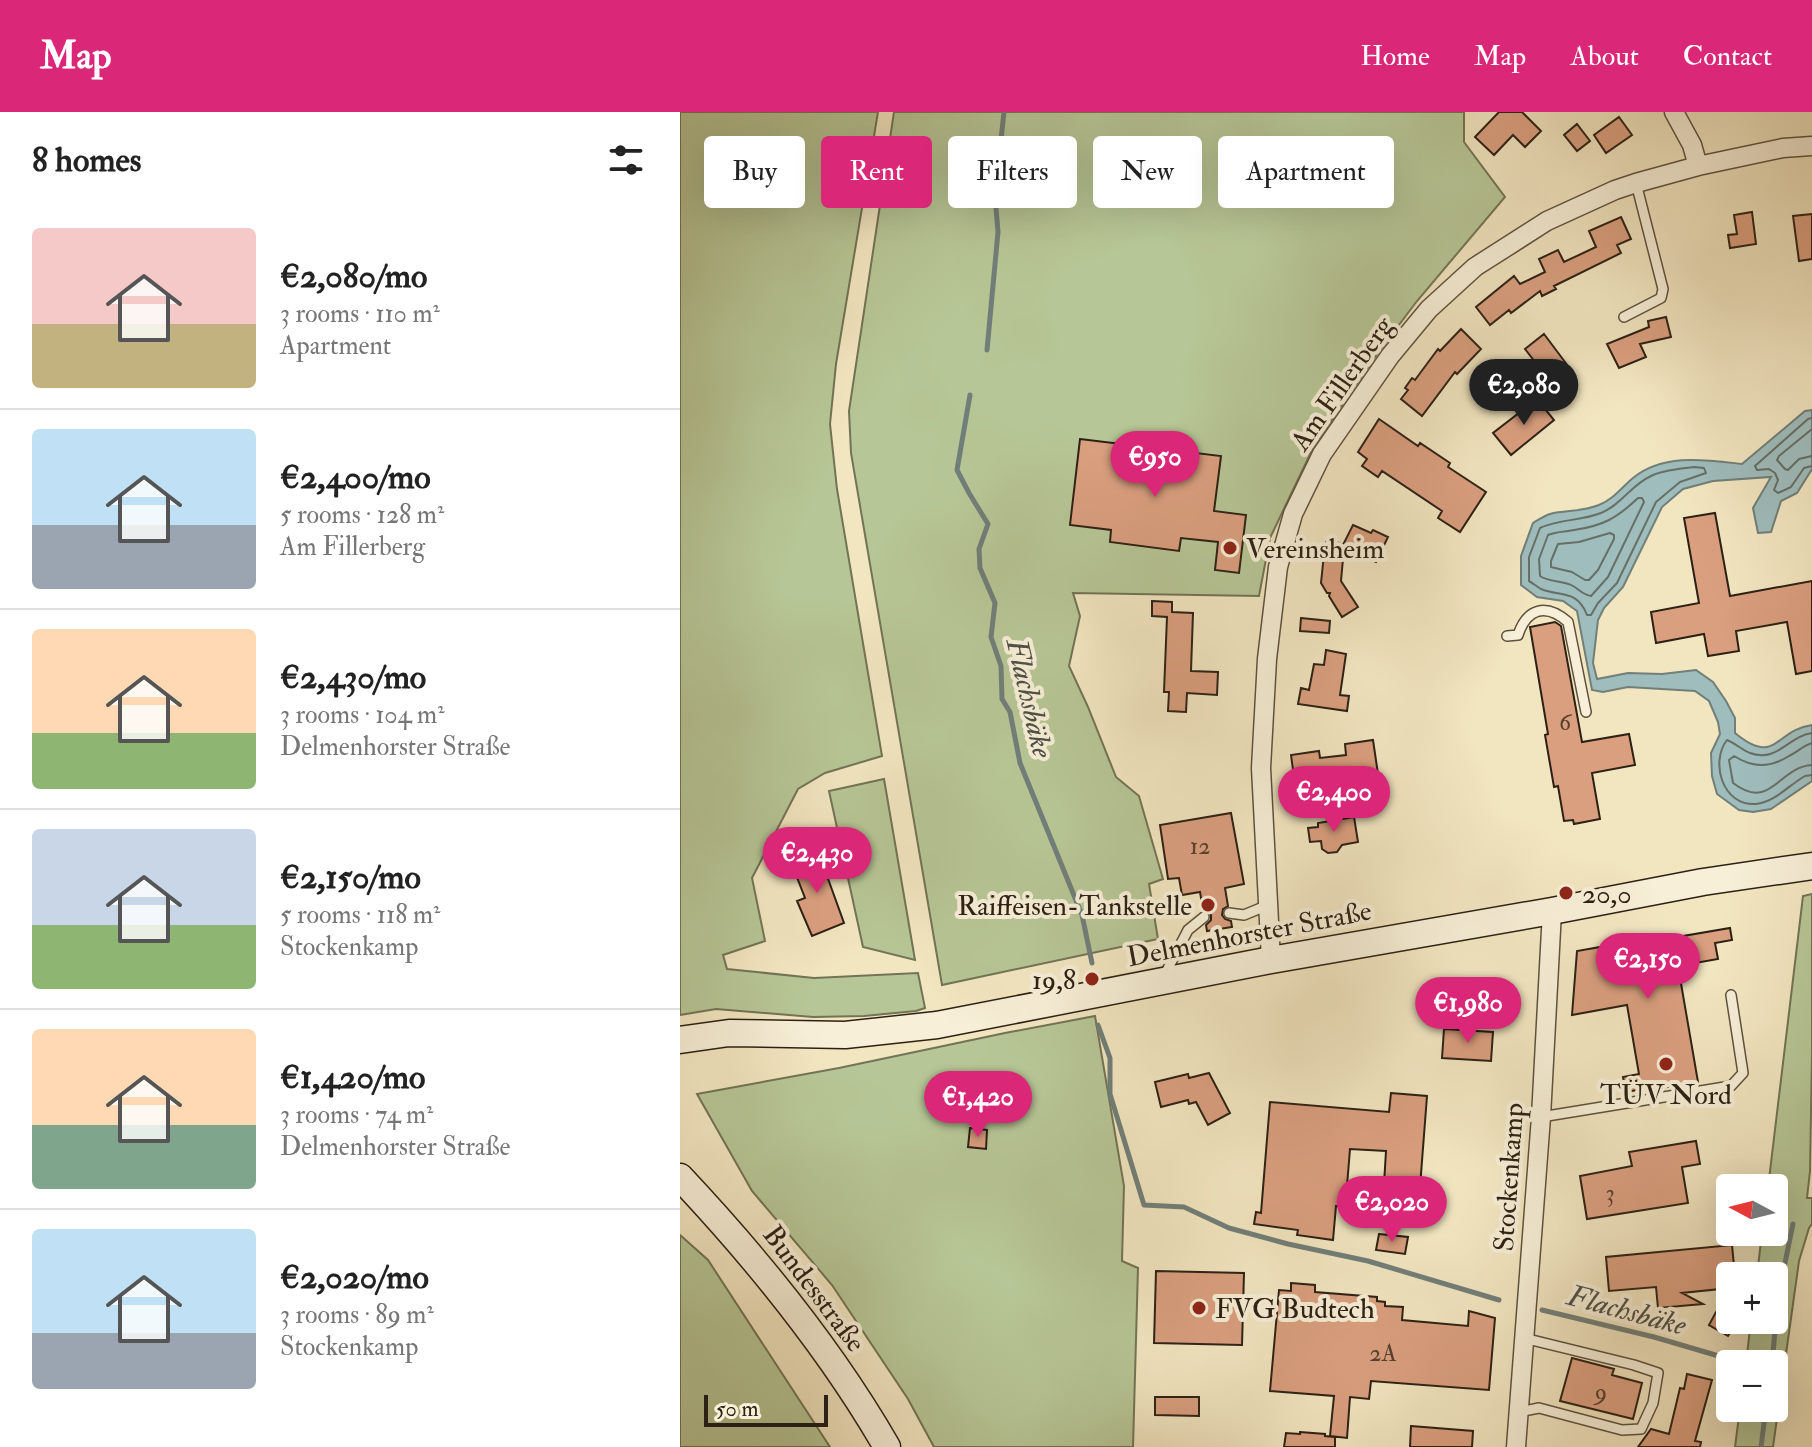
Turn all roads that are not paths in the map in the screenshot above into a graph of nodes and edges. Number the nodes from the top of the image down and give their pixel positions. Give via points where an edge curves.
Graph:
1 (1674, 112) edge
2 (1812, 146) edge
3 (1698, 166) junction
4 (1636, 183) junction
5 (1624, 317) dead end
6 (1507, 636) dead end
7 (1586, 712) dead end
8 (1812, 866) edge
9 (1268, 905) junction
10 (1552, 911) junction
11 (1229, 913) dead end
12 (1204, 917) dead end
13 (1271, 960) junction
14 (1161, 981) junction
15 (1731, 995) dead end
16 (685, 1042) edge
17 (1541, 1117) junction
18 (680, 1177) edge
19 (1524, 1338) junction
20 (1519, 1412) junction
21 (887, 1447) edge
22 (1516, 1447) edge

1 - 3 street
2 - 3 street, Am Fillerberg
3 - 4 street, Am Fillerberg
4 - 5 lane via 1663,289 1661,298
4 - 9 street, Am Fillerberg via 1547,221 1475,267 1429,309 1390,356 1322,454 1293,514 1278,567 1261,768
6 - 7 lane via 1518,635 1536,612 1558,614 1568,622
8 - 10 main road, Delmenhorster Straße
9 - 11 lane via 1244,915
9 - 13 street, Am Fillerberg
10 - 13 main road, Delmenhorster Straße
10 - 17 street, Stockenkamp
12 - 14 lane via 1188,930
13 - 14 main road, Delmenhorster Straße
14 - 16 main road, Delmenhorster Straße via 884,1032 729,1033
15 - 17 lane via 1743,1073 1731,1086
17 - 19 street, Stockenkamp
18 - 21 main road, Bundesstraße via 808,1328
19 - 20 street, Stockenkamp
19 - 20 lane via 1658,1373 1641,1429 1622,1430 1539,1408
20 - 22 street, Stockenkamp

